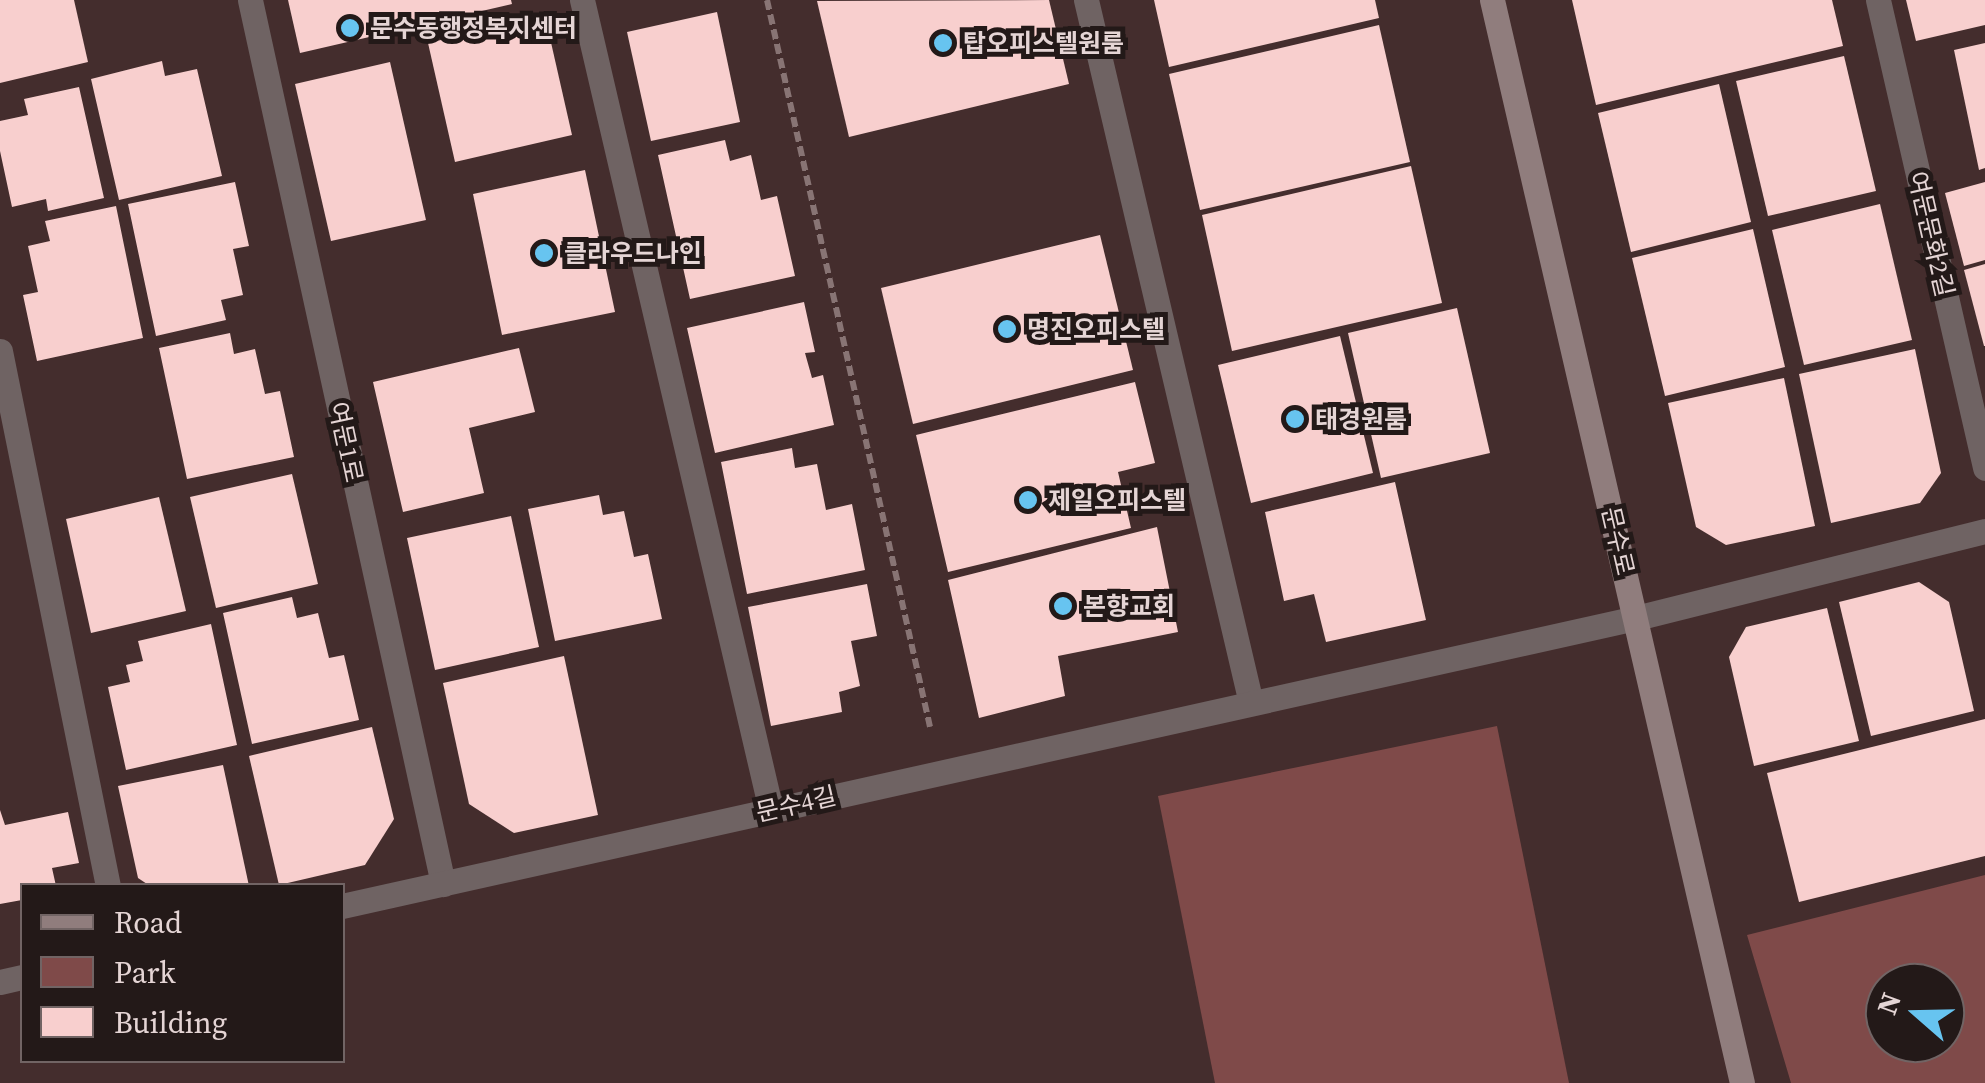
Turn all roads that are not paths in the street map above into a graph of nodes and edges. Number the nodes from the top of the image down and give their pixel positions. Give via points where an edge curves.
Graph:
1 (250, 0) edge
2 (582, 0) edge
3 (1086, 0) edge
4 (1492, 0) edge
5 (1878, 0) edge
6 (0, 351) edge
7 (1985, 468) edge
8 (1985, 532) edge
9 (1636, 618) junction
10 (1250, 703) junction
11 (770, 810) junction
12 (107, 883) edge
13 (442, 884) junction
14 (345, 905) edge
15 (1742, 1083) edge

1 - 13 street, 여문1로
2 - 11 street
3 - 10 street
4 - 9 street, 문수로
5 - 7 street, 여문문화2길
6 - 12 street
8 - 9 street, 문수4길
9 - 10 street, 문수4길
9 - 15 street, 문수로
10 - 11 street, 문수4길
11 - 13 street, 문수4길
13 - 14 street, 문수4길

